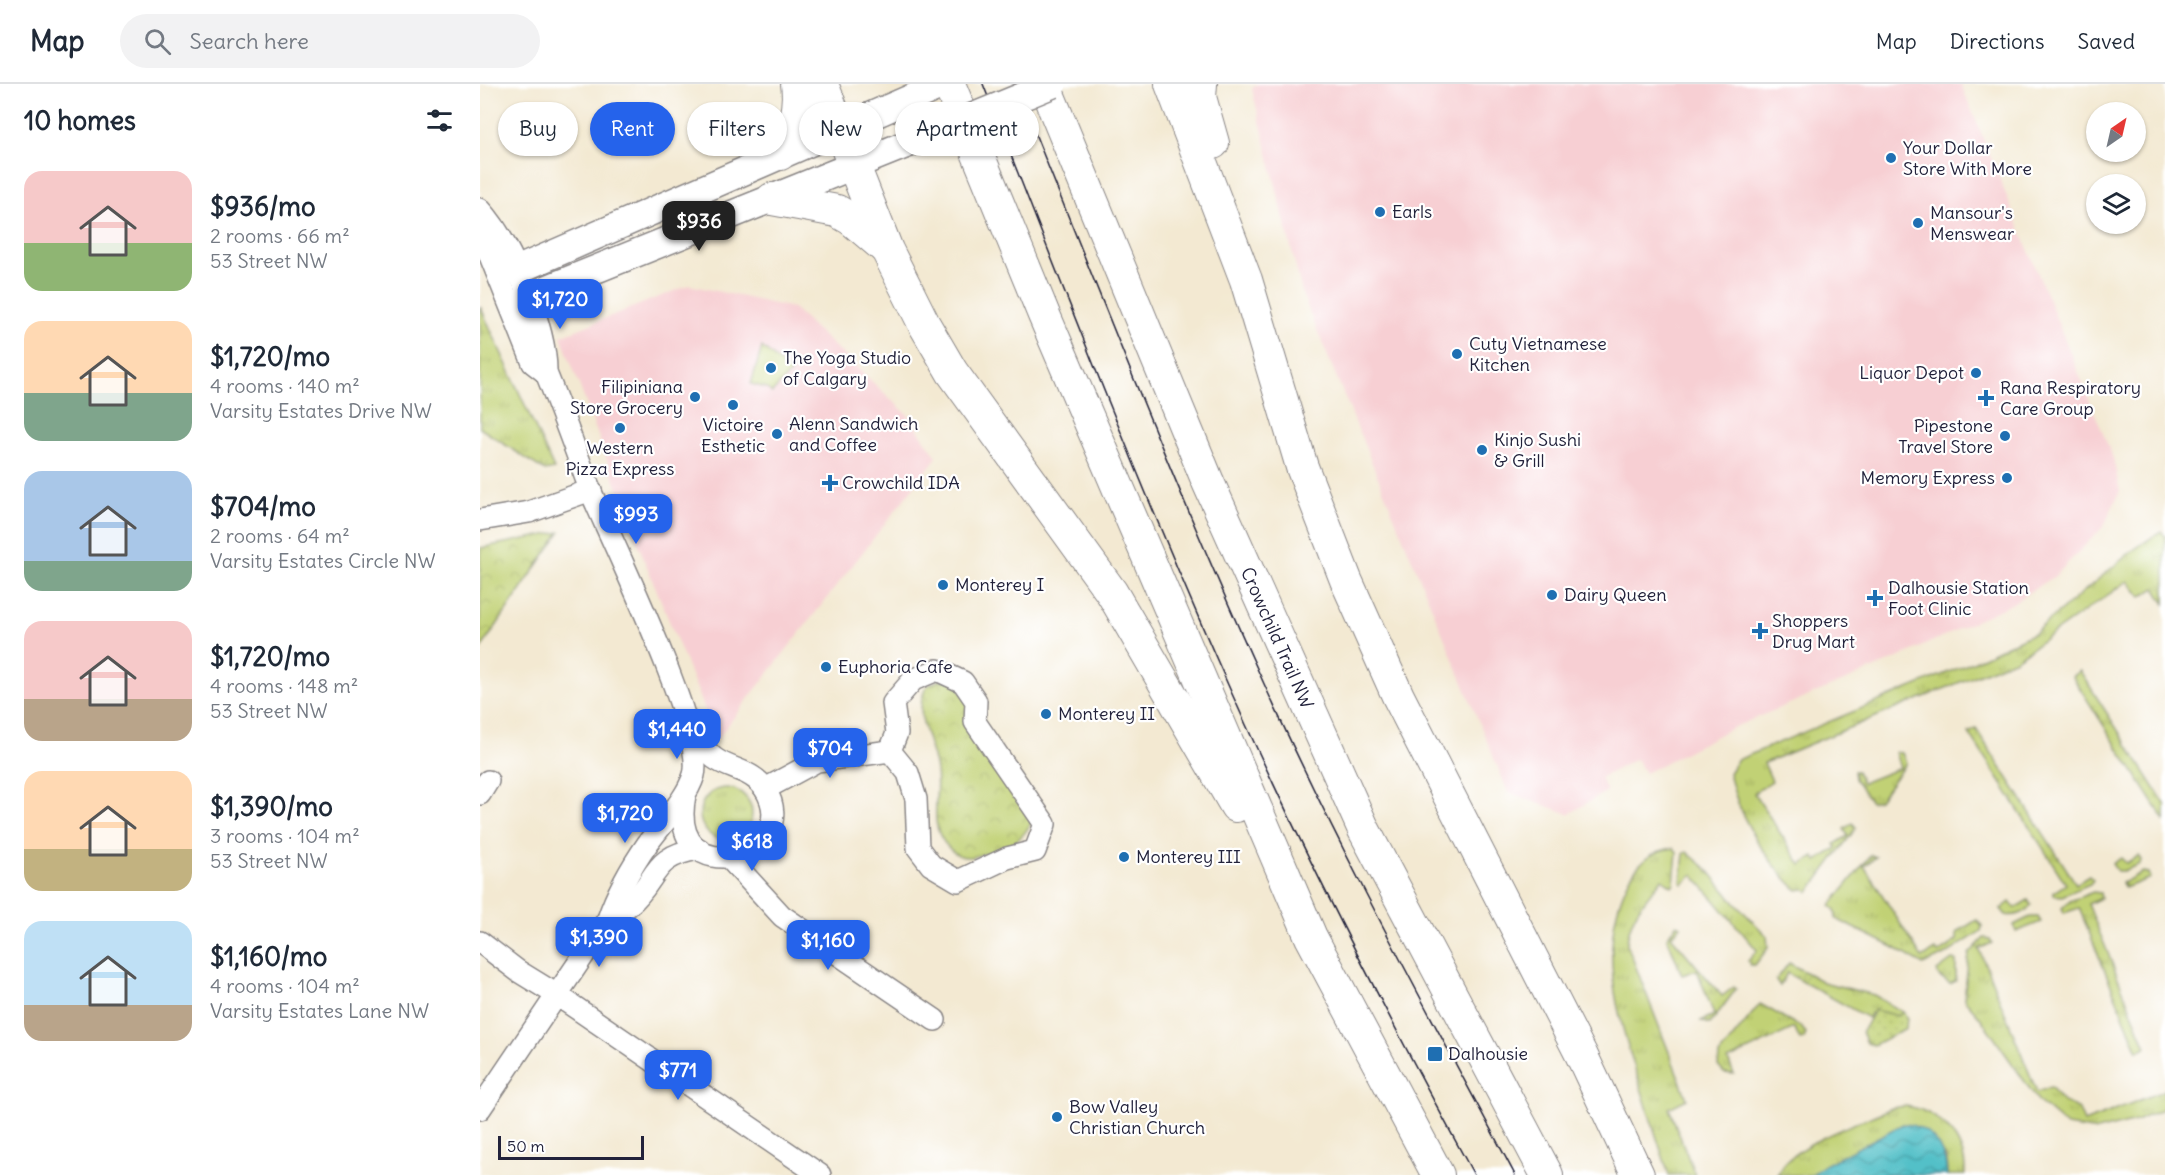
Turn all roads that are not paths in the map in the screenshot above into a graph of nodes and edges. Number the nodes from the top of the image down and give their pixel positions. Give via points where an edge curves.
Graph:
1 (798, 84) edge
2 (822, 84) edge
3 (946, 84) edge
4 (1044, 84) edge
5 (1053, 84) edge
6 (1170, 84) edge
7 (1201, 84) edge
8 (829, 102) edge
9 (883, 109) edge
10 (787, 138) edge
11 (775, 156) edge
12 (851, 156) edge
13 (855, 166) junction
14 (772, 199) junction
15 (480, 208) edge
16 (480, 231) edge
17 (887, 250) junction
18 (508, 273) junction
19 (1246, 280) junction
20 (518, 300) junction
21 (591, 490) junction
22 (480, 520) edge
23 (690, 731) junction
24 (890, 751) junction
25 (765, 789) junction
26 (686, 793) junction
27 (757, 845) junction
28 (699, 849) junction
29 (729, 858) junction
30 (753, 884) junction
31 (608, 919) junction
32 (1311, 938) junction
33 (480, 942) edge
34 (557, 995) junction
35 (935, 1020) dead end
36 (480, 1110) edge
37 (820, 1175) edge
38 (1438, 1175) edge
39 (1547, 1175) edge
40 (1638, 1175) edge

1 - 10 highway via 800,100
2 - 8 highway
3 - 9 main road
3 - 32 highway
4 - 39 highway, Crowchild Trail NW via 1208,482 1364,830
5 - 13 main road, bridge
6 - 19 highway
7 - 19 highway via 1205,118 1247,246
11 - 18 main road
12 - 13 highway
13 - 14 main road
13 - 17 highway
14 - 17 highway via 837,211
14 - 20 main road
15 - 18 street via 496,226
16 - 18 street
17 - 32 highway via 952,372 1112,593
18 - 20 street
19 - 40 highway via 1302,467 1346,580 1398,696 1581,1053
20 - 21 street via 547,355 546,373
21 - 22 street via 529,512
21 - 23 street
23 - 25 street via 714,758 748,773
23 - 26 street via 697,760
24 - 24 street via 897,733 893,703 913,680 937,670 963,682 976,701 975,722 1045,824 1035,851 1007,858 958,881 931,865 918,848 916,799 908,773
24 - 25 street via 818,761
25 - 27 street via 771,820
26 - 28 street via 683,827
26 - 31 street via 646,846 616,896
27 - 29 street
27 - 30 street
28 - 29 street
28 - 31 street via 679,852 663,861 629,905
29 - 30 street
30 - 35 street via 782,916
31 - 34 street
32 - 38 highway
33 - 34 street
34 - 36 street
34 - 37 street

